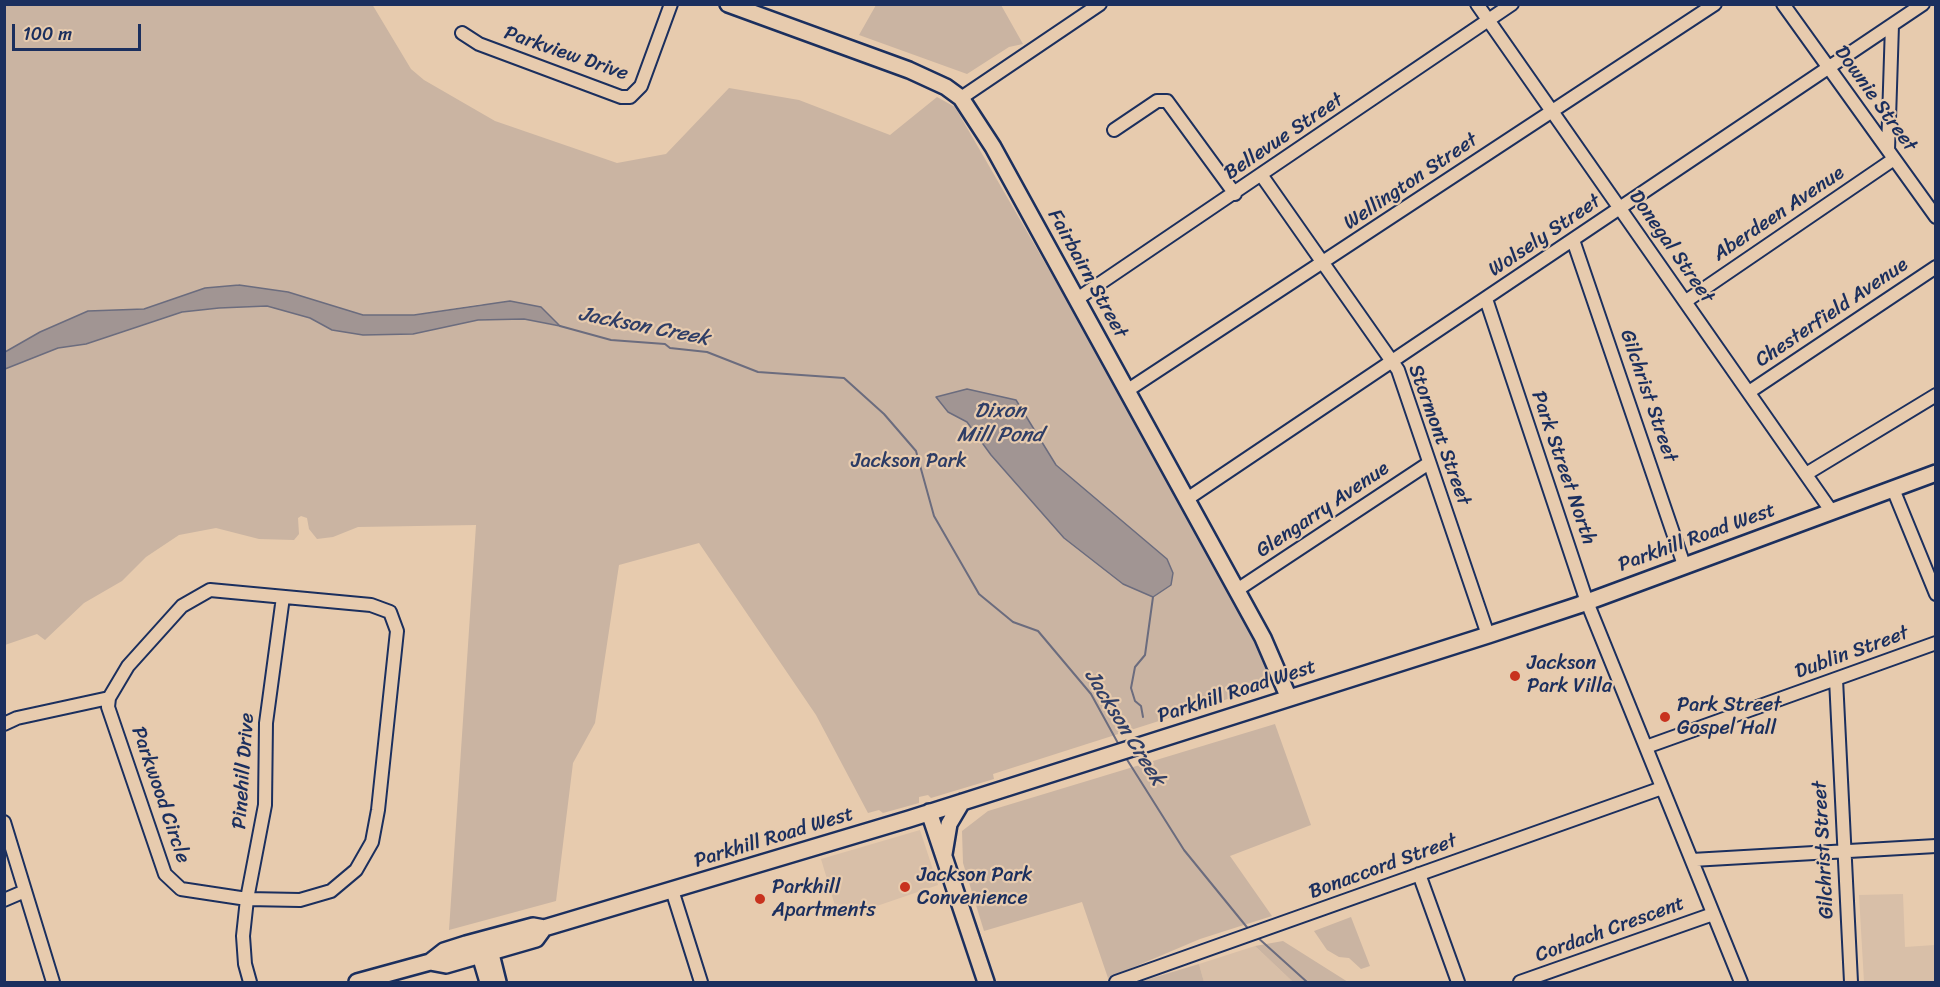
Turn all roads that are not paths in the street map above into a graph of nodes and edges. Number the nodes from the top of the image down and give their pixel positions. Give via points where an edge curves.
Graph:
1 (671, 4) edge
2 (728, 4) edge
3 (1100, 4) edge
4 (1477, 4) edge
5 (1512, 4) edge
6 (1715, 4) edge
7 (1783, 4) edge
8 (1917, 6) edge
9 (1489, 21) junction
10 (1892, 25) junction
11 (462, 33) dead end
12 (1829, 69) junction
13 (961, 98) junction
14 (1554, 113) junction
15 (1114, 130) dead end
16 (1891, 155) junction
17 (1262, 176) junction
18 (1235, 194) junction
19 (1621, 208) junction
20 (1935, 217) edge
21 (1573, 240) junction
22 (1323, 264) junction
23 (1935, 267) edge
24 (1486, 299) junction
25 (1077, 300) junction
26 (1686, 301) junction
27 (1392, 361) junction
28 (1128, 390) junction
29 (1749, 392) junction
30 (1935, 395) edge
31 (1429, 463) junction
32 (1935, 473) edge
33 (1806, 474) junction
34 (1893, 489) junction
35 (1187, 499) junction
36 (1832, 512) junction
37 (1684, 565) junction
38 (1237, 590) junction
39 (1935, 594) edge
40 (283, 597) junction
41 (1587, 602) junction
42 (1488, 635) junction
43 (1935, 643) edge
44 (1836, 679) junction
45 (1288, 696) junction
46 (109, 698) junction
47 (4, 724) edge
48 (1646, 747) junction
49 (1662, 788) junction
50 (962, 802) junction
51 (928, 812) junction
52 (4, 822) edge
53 (1935, 846) edge
54 (1843, 851) junction
55 (943, 857) junction
56 (1692, 860) junction
57 (1419, 874) junction
58 (672, 890) junction
59 (25, 891) junction
60 (247, 898) junction
61 (4, 900) edge
62 (1713, 914) junction
63 (484, 946) junction
64 (53, 982) edge
65 (250, 982) edge
66 (357, 982) edge
67 (488, 982) edge
68 (498, 982) edge
69 (701, 982) edge
70 (986, 982) edge
71 (1116, 982) edge
72 (1458, 982) edge
73 (1520, 982) edge
74 (1741, 982) edge
75 (1851, 982) edge

1 - 11 street, Parkview Drive via 641,86 630,97 479,44
2 - 13 main road, Fairbairn Street via 909,70
3 - 13 street
4 - 9 street, Donegal Street
5 - 9 street, Bellevue Street
6 - 14 street, Wellington Street
7 - 12 street, Downie Street
8 - 10 street, Wolsely Street
9 - 14 street, Donegal Street
9 - 17 street, Bellevue Street
10 - 12 street, Wolsely Street
10 - 16 street
12 - 16 street, Downie Street
12 - 19 street, Wolsely Street
13 - 25 main road, Fairbairn Street via 993,147
14 - 19 street, Donegal Street
14 - 22 street, Wellington Street
15 - 18 street via 1157,101 1167,101
16 - 20 street, Downie Street
16 - 26 street, Aberdeen Avenue
17 - 18 street, Bellevue Street
17 - 22 street, Stormont Street
18 - 25 street, Bellevue Street
19 - 21 street, Wolsely Street
19 - 26 street, Donegal Street
21 - 24 street, Wolsely Street
21 - 37 street, Gilchrist Street
22 - 27 street, Stormont Street
22 - 28 street, Wellington Street
23 - 29 street, Chesterfield Avenue
24 - 27 street, Wolsely Street
24 - 41 street, Park Street North
25 - 28 main road, Fairbairn Street
26 - 29 street, Donegal Street
27 - 31 street, Stormont Street
27 - 35 street, Wolsely Street
28 - 35 main road, Fairbairn Street
29 - 33 street, Donegal Street
30 - 33 street
31 - 38 street, Glengarry Avenue
31 - 42 street, Stormont Street
32 - 34 main road, Parkhill Road West
33 - 36 street, Donegal Street
34 - 36 main road, Parkhill Road West
34 - 39 street
35 - 38 main road, Fairbairn Street
36 - 37 main road, Parkhill Road West
37 - 41 main road, Parkhill Road West
38 - 45 main road, Fairbairn Street
40 - 46 street, Parkwood Circle via 210,590 182,606 128,666
40 - 60 street, Pinehill Drive via 266,723 265,805
40 - 60 street, Parkwood Circle via 371,605 390,612 397,631 378,810 372,842 356,870 331,891 300,900
41 - 42 main road, Parkhill Road West
41 - 48 street, Park Street North
42 - 45 main road, Parkhill Road West
43 - 44 street, Dublin Street
44 - 48 street, Dublin Street
44 - 54 street, Gilchrist Street
45 - 50 main road, Parkhill Road West
46 - 47 street
46 - 60 street, Parkwood Circle via 108,707 165,874 181,889
48 - 49 street, Park Street North
49 - 56 street, Park Street North
49 - 57 street, Bonaccord Street
50 - 51 main road, Parkhill Road West
50 - 55 main road via 949,824
51 - 55 main road
51 - 58 main road, Parkhill Road West
52 - 59 street
53 - 54 street
54 - 56 street
54 - 75 street, Gilchrist Street
55 - 70 main road
56 - 62 street, Park Street North
57 - 71 street, Bonaccord Street
57 - 72 street
58 - 63 main road, Parkhill Road West via 544,928 536,939
58 - 69 street
59 - 61 street
59 - 64 street
60 - 65 street, Pinehill Drive via 243,936
62 - 73 street, Cordach Crescent
62 - 74 street, Park Street North
63 - 66 main road, Parkhill Road West via 444,951 430,962
63 - 67 main road
63 - 68 main road

